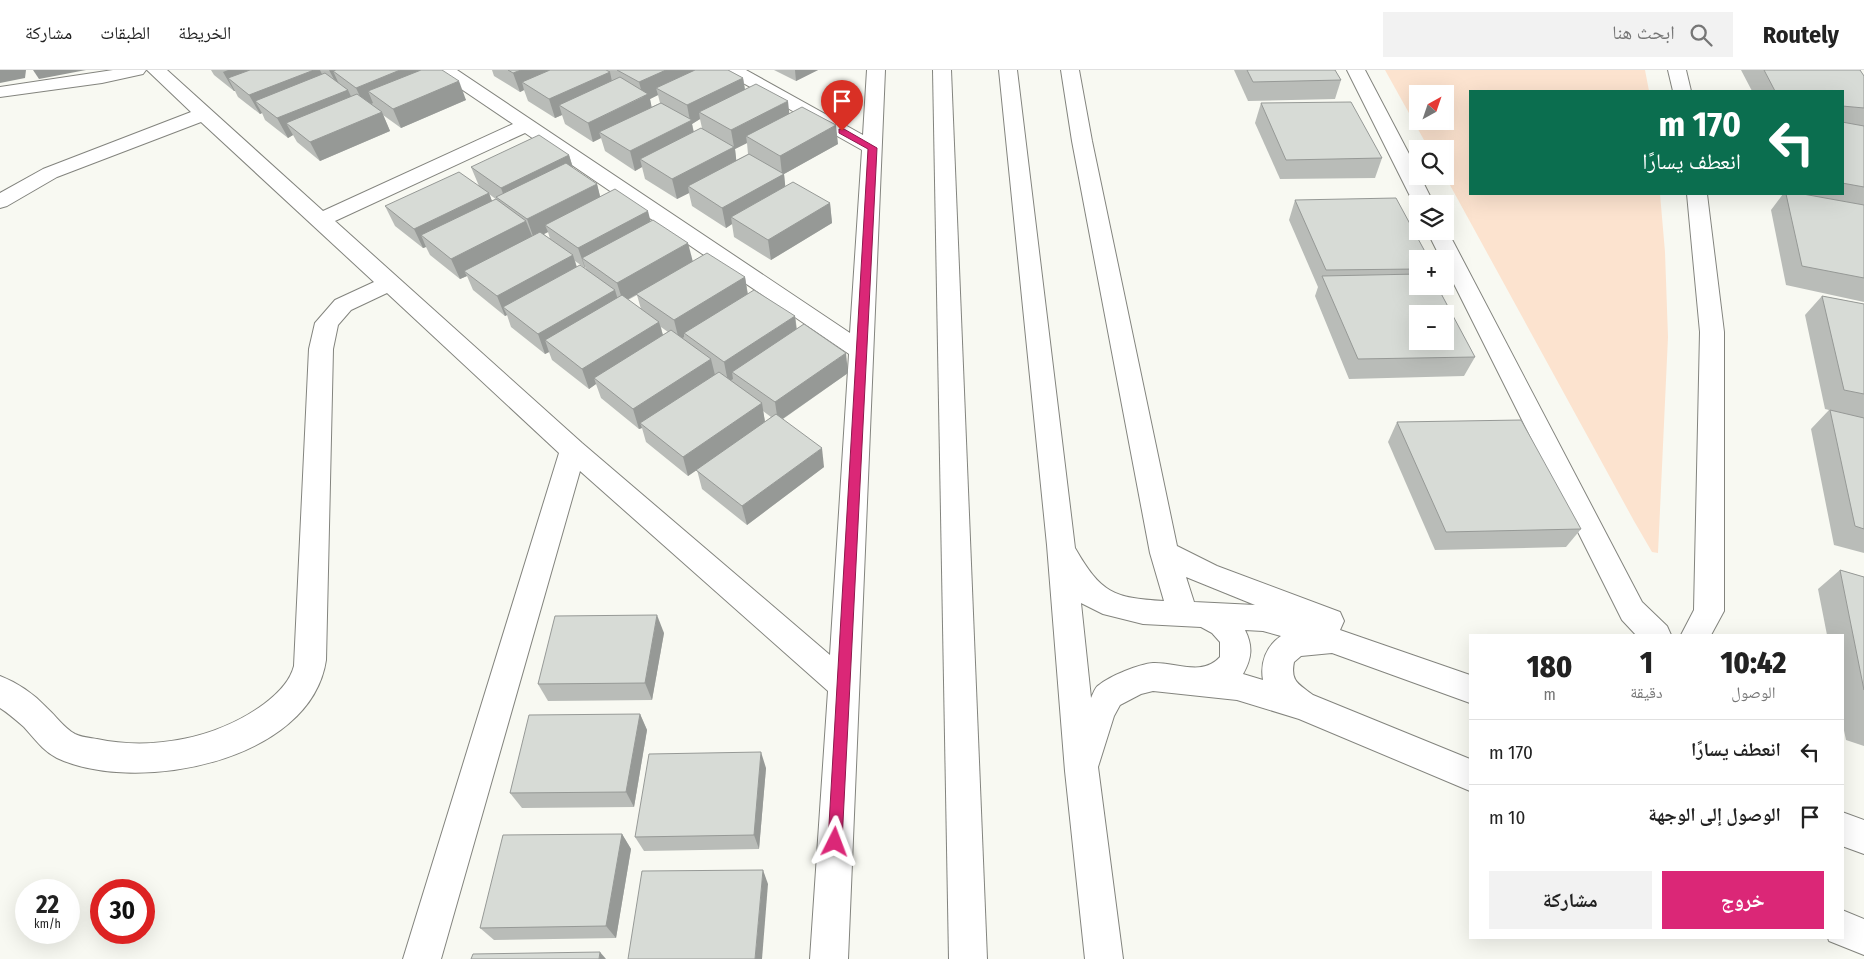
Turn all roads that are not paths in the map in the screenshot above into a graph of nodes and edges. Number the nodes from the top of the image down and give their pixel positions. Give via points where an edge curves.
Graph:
1 (137, 70) edge
2 (156, 70) edge
3 (445, 70) edge
4 (733, 70) edge
5 (876, 70) edge
6 (942, 70) edge
7 (1008, 70) edge
8 (1070, 70) edge
9 (1356, 70) edge
10 (1677, 70) edge
11 (1682, 90) edge
12 (0, 92) edge
13 (204, 114) junction
14 (527, 125) junction
15 (872, 148) junction
16 (1419, 195) edge
17 (1697, 195) edge
18 (0, 202) edge
19 (320, 220) junction
20 (1443, 240) edge
21 (390, 283) junction
22 (861, 351) junction
23 (573, 450) junction
24 (1061, 545) junction
25 (1164, 553) junction
26 (1193, 615) junction
27 (1655, 634) edge
28 (1697, 634) edge
29 (1338, 642) junction
30 (1198, 681) junction
31 (843, 685) junction
32 (1467, 688) edge
33 (0, 690) edge
34 (1304, 706) junction
35 (1082, 771) junction
36 (1469, 775) edge
37 (1844, 829) edge
38 (1864, 837) edge
39 (1844, 929) edge
40 (1864, 937) edge
41 (422, 959) edge
42 (829, 959) edge
43 (968, 959) edge
44 (1104, 959) edge

1 - 12 street
2 - 13 street
3 - 14 street
4 - 15 street
5 - 15 street
6 - 43 street
7 - 24 street
8 - 25 street
9 - 16 street
10 - 11 street
13 - 18 street via 50,173
13 - 19 street
14 - 19 street
14 - 22 street
15 - 22 street
17 - 28 street via 1712,332 1709,611
19 - 21 street
20 - 27 street via 1632,611
21 - 23 street
21 - 33 street via 343,305 327,323 321,349 309,672 288,703 251,731 216,744 149,758 118,759 66,746 29,711
22 - 31 street
23 - 31 street
23 - 41 street
24 - 26 street via 1080,583 1094,597 1143,612
24 - 35 street
25 - 26 street
25 - 32 street via 1207,574 1334,623
26 - 29 street via 1263,618
26 - 30 street via 1220,622 1236,641 1234,662 1228,670 1219,676
29 - 32 street
29 - 34 street via 1297,643 1283,651 1277,662 1277,678 1281,686
30 - 34 street via 1237,686
30 - 35 street via 1153,677 1134,682 1110,695 1099,714
31 - 42 street
34 - 36 street
35 - 44 street
37 - 38 street
39 - 40 street

